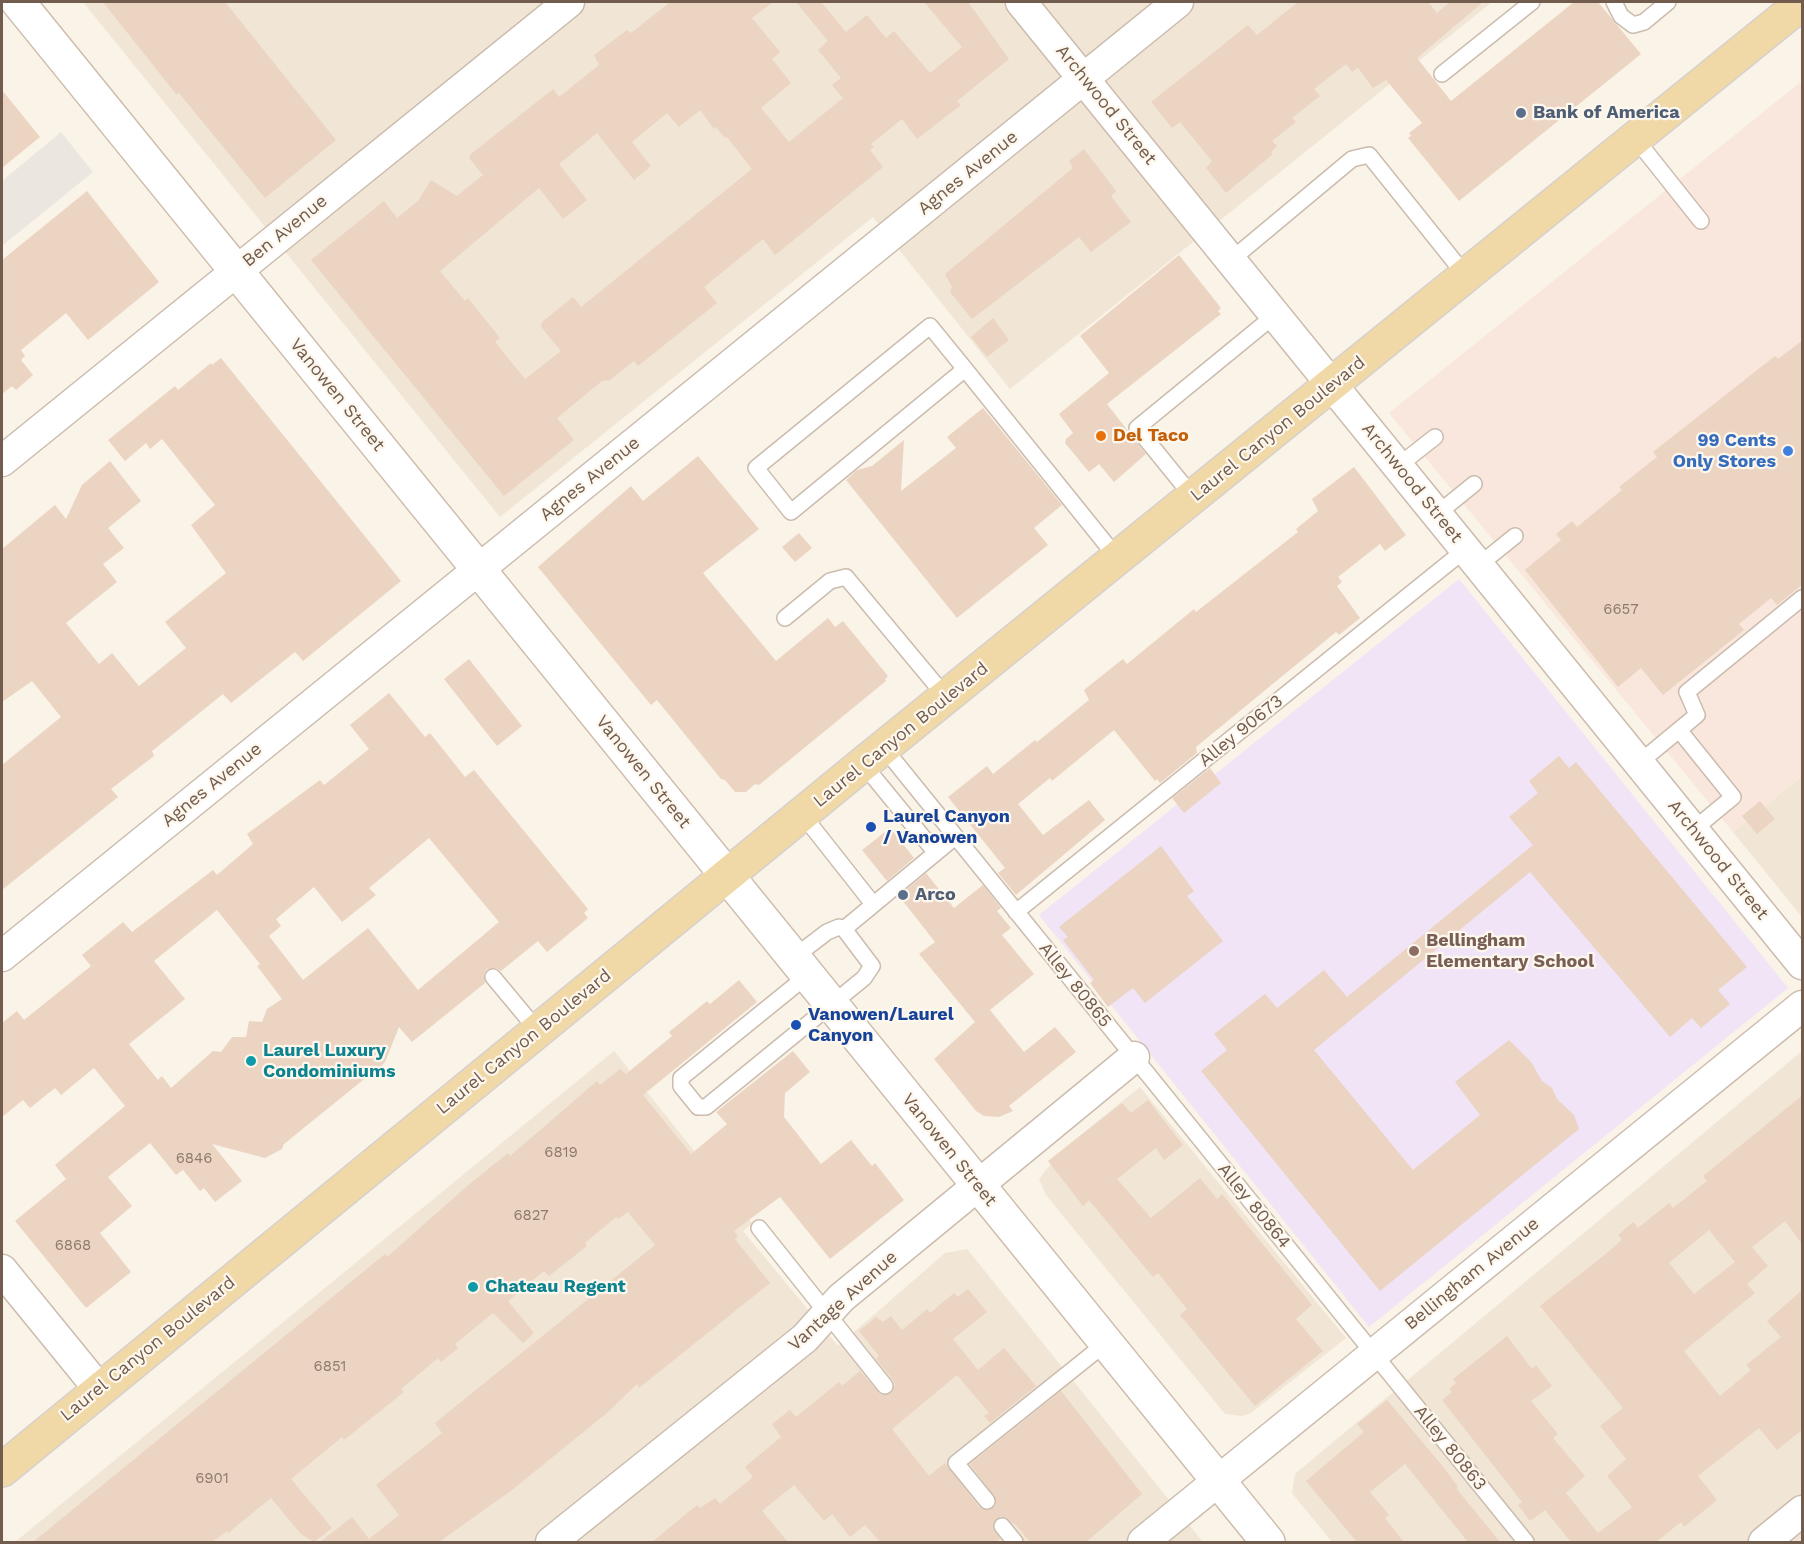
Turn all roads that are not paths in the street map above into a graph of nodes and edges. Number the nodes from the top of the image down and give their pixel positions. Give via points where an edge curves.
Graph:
1 (18, 2) edge
2 (569, 2) edge
3 (1021, 2) edge
4 (1178, 2) edge
5 (1532, 2) edge
6 (1614, 2) edge
7 (1668, 2) edge
8 (1788, 7) edge
9 (1442, 74) dead end
10 (1084, 78) junction
11 (1635, 138) junction
12 (1701, 220) dead end
13 (1231, 260) junction
14 (237, 270) junction
15 (1466, 276) junction
16 (1275, 315) junction
17 (965, 369) junction
18 (1332, 385) junction
19 (1435, 437) dead end
20 (2, 461) edge
21 (1398, 466) junction
22 (1474, 484) dead end
23 (1193, 497) junction
24 (1437, 514) junction
25 (1515, 536) dead end
26 (1472, 557) junction
27 (1118, 559) junction
28 (479, 570) junction
29 (1803, 598) edge
30 (785, 618) dead end
31 (946, 697) junction
32 (1679, 730) junction
33 (873, 756) junction
34 (1639, 763) junction
35 (802, 814) junction
36 (1693, 830) junction
37 (955, 837) junction
38 (936, 853) junction
39 (727, 876) junction
40 (873, 904) junction
41 (1016, 912) junction
42 (844, 928) junction
43 (2, 956) edge
44 (1803, 964) edge
45 (801, 967) junction
46 (493, 977) dead end
47 (832, 1005) junction
48 (1803, 1006) edge
49 (538, 1031) junction
50 (1134, 1057) junction
51 (978, 1185) junction
52 (759, 1228) dead end
53 (2, 1270) edge
54 (827, 1313) junction
55 (1106, 1343) junction
56 (1374, 1354) junction
57 (885, 1386) dead end
58 (99, 1389) junction
59 (2, 1470) edge
60 (1218, 1481) junction
61 (987, 1501) dead end
62 (1803, 1511) edge
63 (1002, 1526) dead end
64 (551, 1542) edge
65 (1015, 1542) edge
66 (1143, 1542) edge
67 (1268, 1542) edge
68 (1526, 1542) edge
69 (1764, 1542) edge

1 - 14 main road, Vanowen Street
2 - 14 street, Ben Avenue
3 - 10 street, Archwood Street
4 - 10 street, Agnes Avenue
5 - 9 lane
6 - 7 lane via 1621,16 1633,24 1644,22
8 - 11 main road, Laurel Canyon Boulevard
10 - 13 street, Archwood Street
10 - 28 street, Agnes Avenue
11 - 12 lane
11 - 15 main road, Laurel Canyon Boulevard
13 - 15 lane via 1352,159 1369,155
13 - 16 street, Archwood Street
14 - 20 street, Ben Avenue
14 - 28 main road, Vanowen Street
15 - 18 main road, Laurel Canyon Boulevard
16 - 18 street, Archwood Street
16 - 23 lane via 1137,428
17 - 17 lane via 930,326 756,468 791,512
17 - 27 lane
18 - 21 street, Archwood Street
18 - 23 main road, Laurel Canyon Boulevard
19 - 21 lane
21 - 24 street, Archwood Street
22 - 24 lane
23 - 27 main road, Laurel Canyon Boulevard
24 - 26 street, Archwood Street
25 - 26 lane, Alley 90673
26 - 34 street, Archwood Street
26 - 41 lane, Alley 90673
27 - 31 main road, Laurel Canyon Boulevard
28 - 39 main road, Vanowen Street
28 - 43 street, Agnes Avenue
29 - 32 lane via 1687,692 1697,715
30 - 31 lane via 830,581 846,577
31 - 33 main road, Laurel Canyon Boulevard
32 - 34 lane
32 - 36 lane via 1733,797
33 - 35 main road, Laurel Canyon Boulevard
33 - 37 lane, Alley 80865
33 - 38 lane
34 - 36 street, Archwood Street
35 - 39 main road, Laurel Canyon Boulevard
35 - 40 lane
36 - 44 street, Archwood Street
37 - 38 lane
37 - 41 lane, Alley 80865
38 - 40 lane
39 - 45 main road, Vanowen Street
39 - 49 main road, Laurel Canyon Boulevard
40 - 42 lane
41 - 50 lane, Alley 80865
42 - 45 lane via 835,927
42 - 47 lane via 872,966 871,972
45 - 47 main road, Vanowen Street
45 - 47 lane via 681,1078 681,1086 698,1107 706,1107
46 - 49 lane
47 - 51 main road, Vanowen Street
48 - 56 street, Bellingham Avenue
49 - 58 main road, Laurel Canyon Boulevard
50 - 51 street, Vantage Avenue
50 - 56 lane, Alley 80864
51 - 54 street, Vantage Avenue
51 - 55 main road, Vanowen Street
52 - 54 lane
53 - 58 street
54 - 57 lane
54 - 64 street, Vantage Avenue via 805,1338
55 - 60 main road, Vanowen Street
55 - 61 lane via 956,1464
56 - 60 street, Bellingham Avenue
56 - 68 lane, Alley 80863
58 - 59 main road, Laurel Canyon Boulevard
60 - 66 street, Bellingham Avenue
60 - 67 main road, Vanowen Street
62 - 69 street
63 - 65 lane

